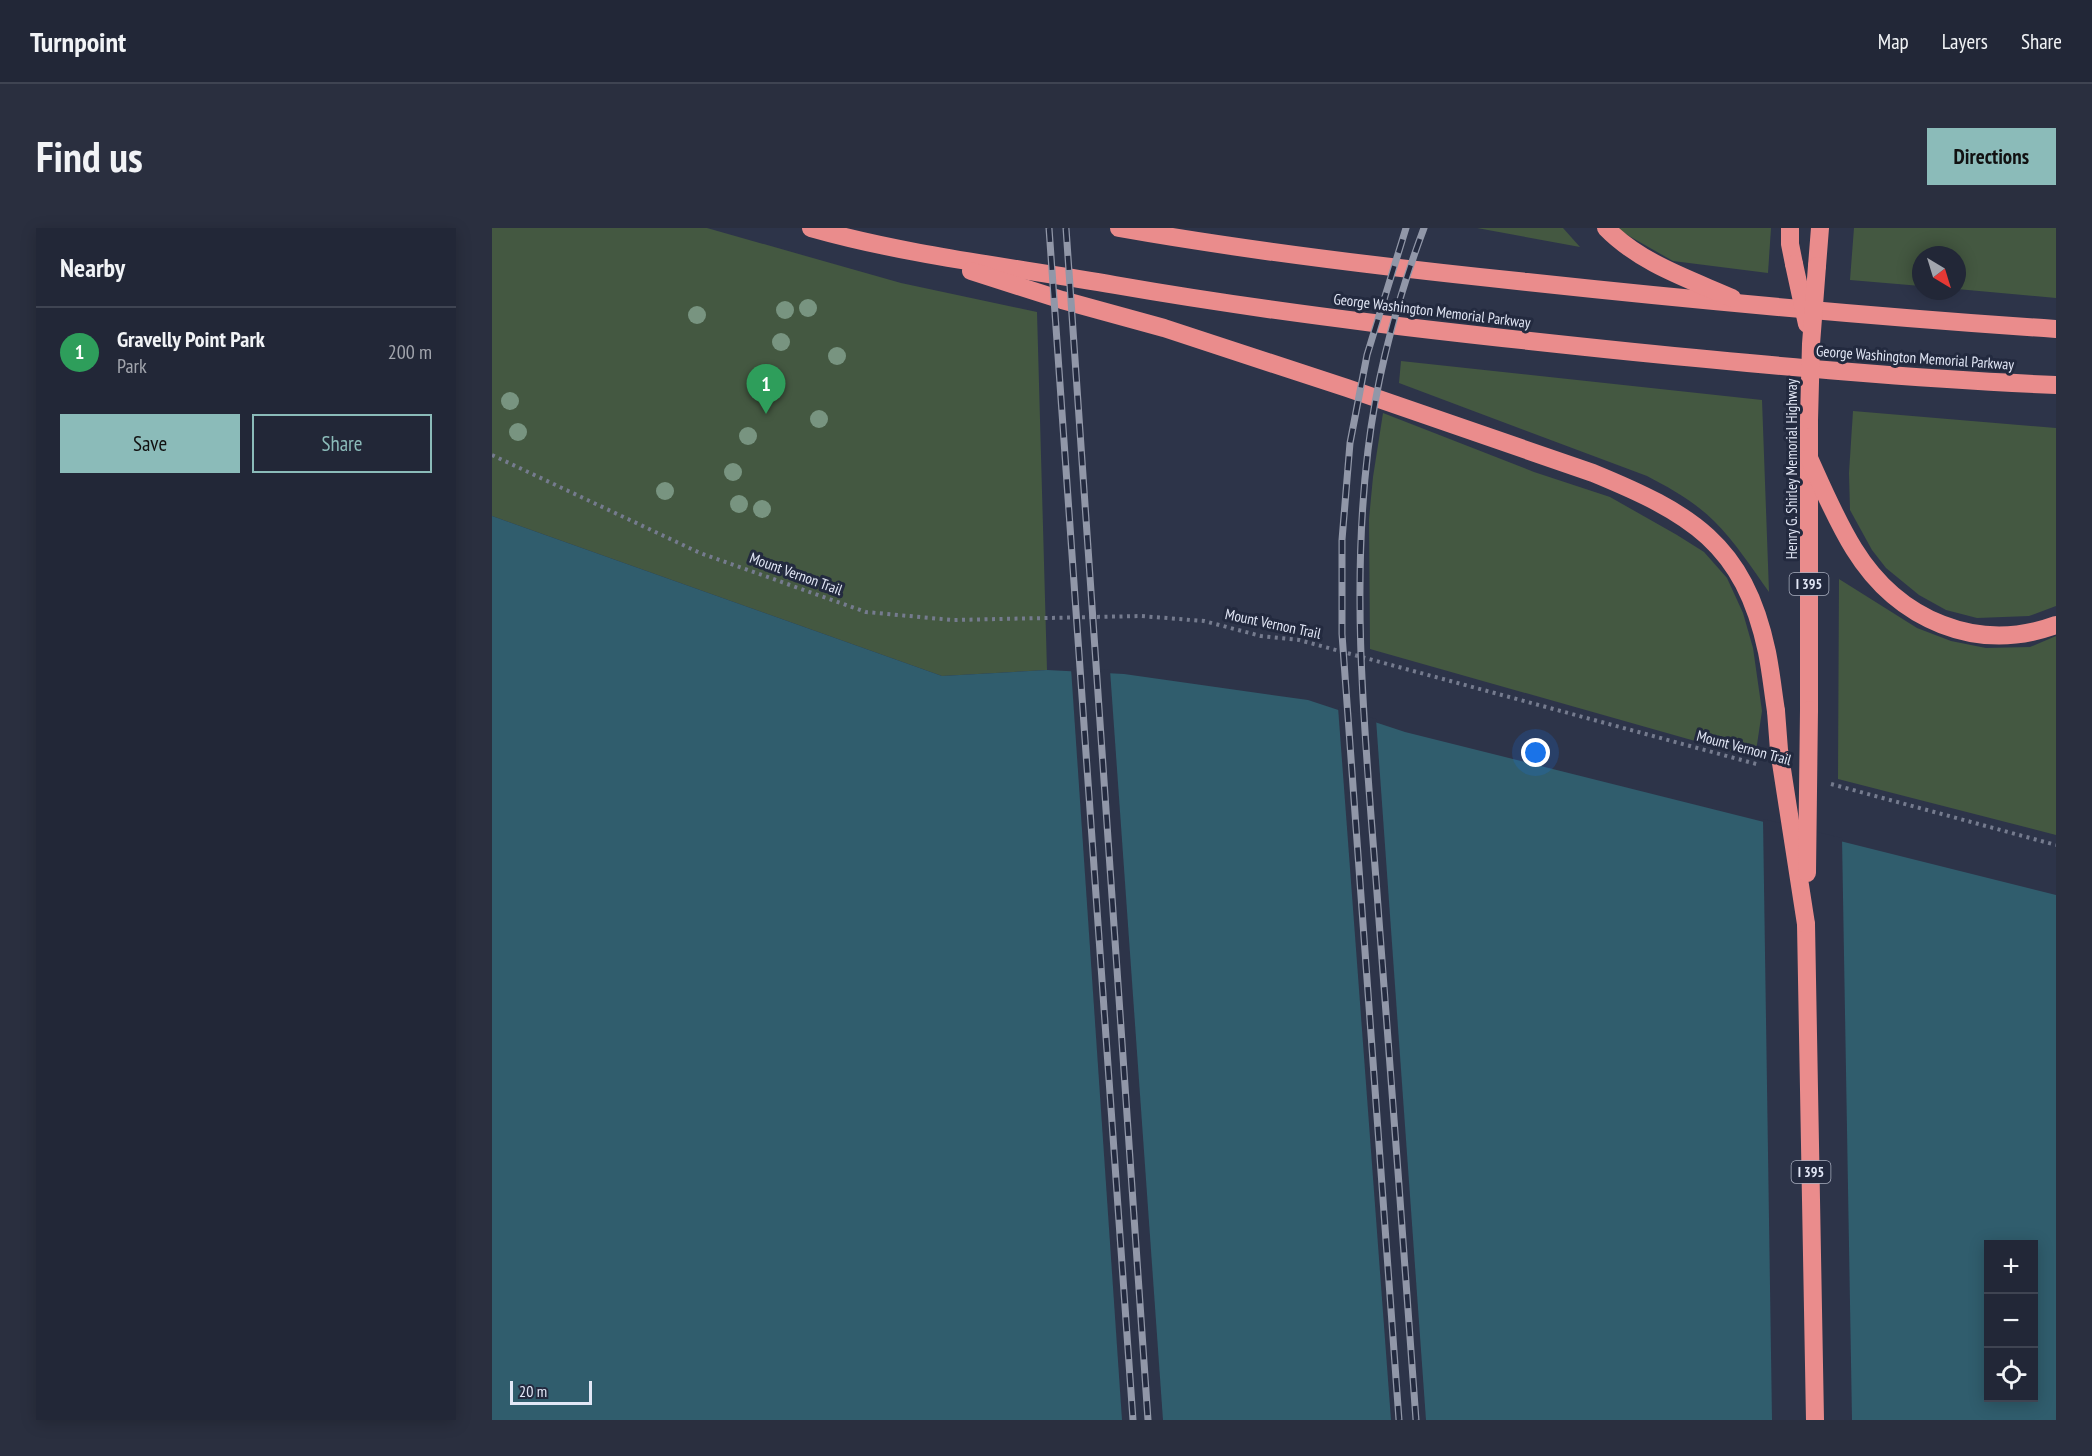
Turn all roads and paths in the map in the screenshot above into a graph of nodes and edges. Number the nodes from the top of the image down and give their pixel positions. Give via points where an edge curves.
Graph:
1 (811, 228) edge
2 (1119, 228) edge
3 (1606, 228) edge
4 (1790, 228) edge
5 (1820, 228) edge
6 (915, 253) junction
7 (1748, 304) junction
8 (2056, 329) edge
9 (1811, 344) junction
10 (2056, 385) edge
11 (492, 455) edge
12 (1809, 458) junction
13 (2056, 625) edge
14 (1769, 768) dead end
15 (1826, 783) dead end
16 (2056, 845) edge
17 (1806, 924) junction
18 (1815, 1420) edge

1 - 6 highway, George Washington Memorial Parkway
2 - 7 highway via 1358,263
3 - 7 highway via 1654,263
4 - 9 highway, bridge
5 - 9 highway, Henry G. Shirley Memorial Highway / I 395, bridge
6 - 10 highway, George Washington Memorial Parkway via 1361,322 1763,364
6 - 17 highway, bridge via 1164,328 1593,473 1678,513 1699,528 1732,563 1743,581 1767,653
7 - 8 highway
9 - 12 highway, Henry G. Shirley Memorial Highway / I 395, bridge
11 - 14 path, Mount Vernon Trail via 700,553 866,612 952,620 1141,616 1204,621 1261,636 1299,640
12 - 13 highway via 1855,551 1885,588 1904,604 1945,627 1970,633 2022,635
12 - 17 highway, Henry G. Shirley Memorial Highway / I 395, bridge
15 - 16 path
17 - 18 highway, I 395

